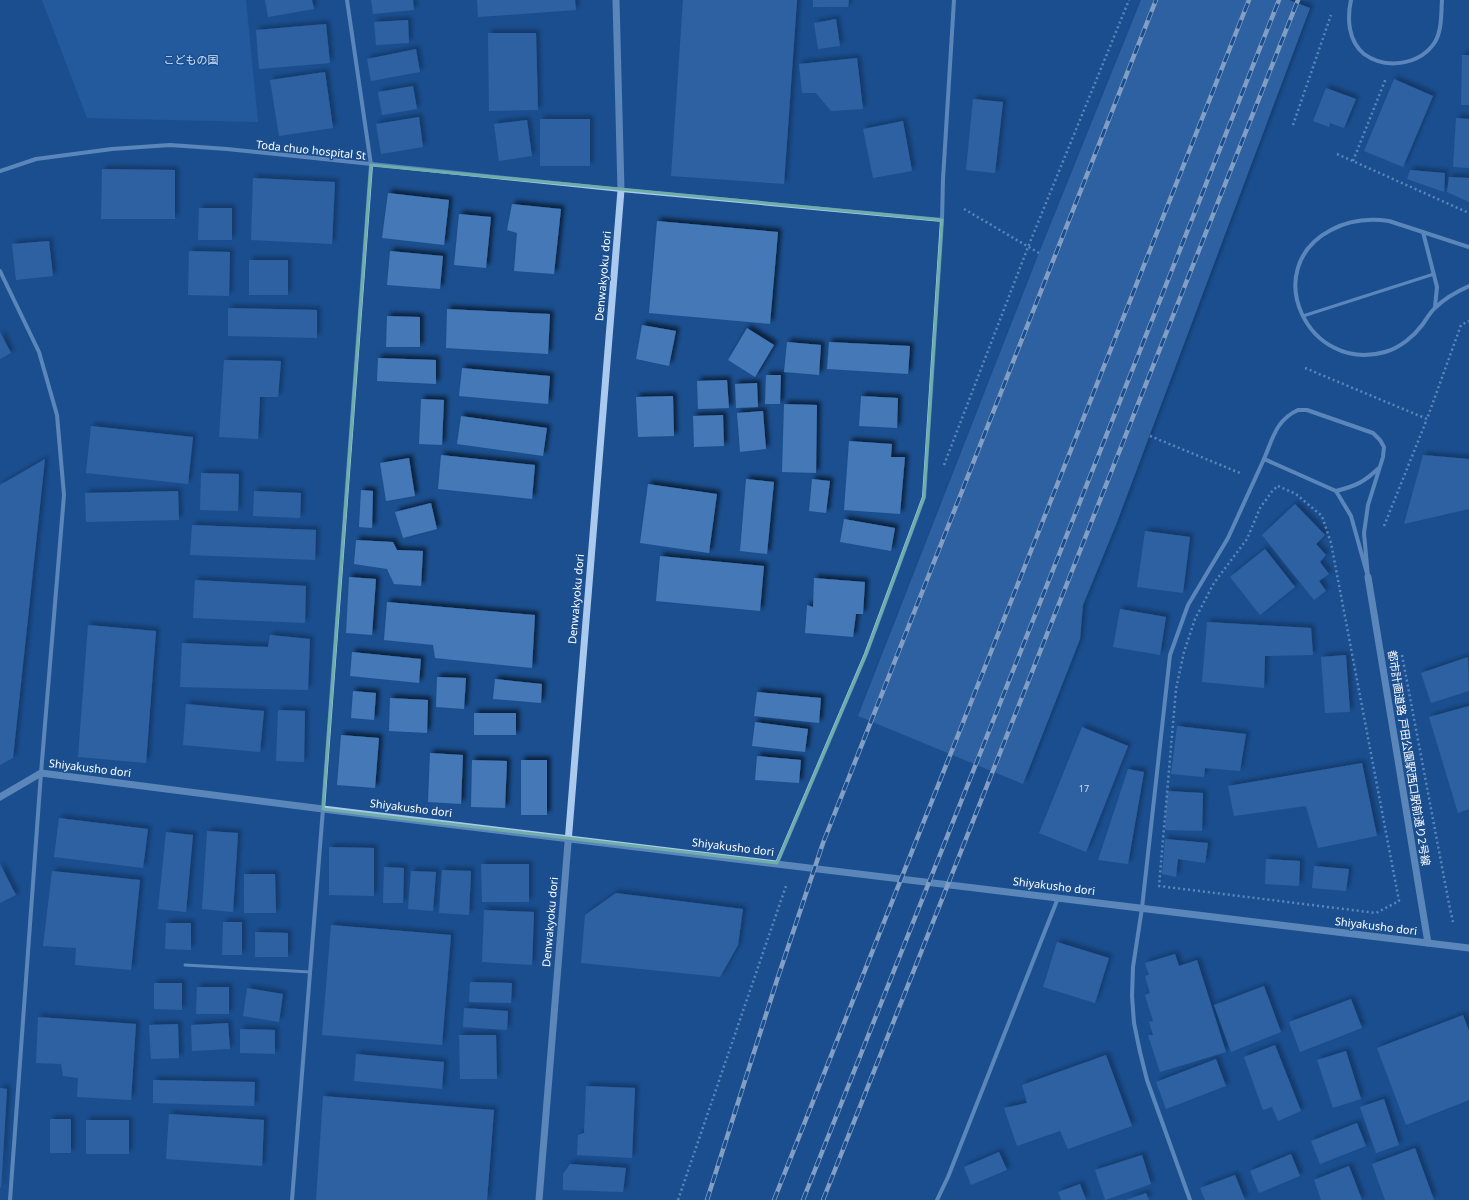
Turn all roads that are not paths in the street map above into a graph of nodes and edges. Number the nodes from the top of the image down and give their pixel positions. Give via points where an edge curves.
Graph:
1 (347, 0) edge
2 (616, 0) edge
3 (954, 0) edge
4 (1351, 0) edge
5 (1442, 0) edge
6 (371, 165) junction
7 (0, 171) edge
8 (621, 190) junction
9 (942, 220) junction
10 (1423, 232) junction
11 (1469, 247) edge
12 (0, 271) edge
13 (1434, 274) junction
14 (1469, 286) edge
15 (1435, 307) junction
16 (1303, 316) junction
17 (1264, 459) junction
18 (1379, 467) junction
19 (1336, 490) junction
20 (1368, 577) junction
21 (41, 773) junction
22 (0, 797) edge
23 (323, 809) junction
24 (568, 838) junction
25 (777, 863) junction
26 (1058, 898) junction
27 (1142, 908) junction
28 (1428, 943) junction
29 (1469, 948) edge
30 (185, 965) dead end
31 (310, 972) junction
32 (10, 1200) edge
33 (292, 1200) edge
34 (538, 1200) edge
35 (937, 1200) edge
36 (1190, 1200) edge

1 - 6 street
2 - 8 street, Denwakyoku dori
3 - 9 street
4 - 5 street via 1348,19 1357,45 1371,57 1392,64 1409,62 1424,54 1435,43 1441,26
6 - 7 street, Toda chuo hospital St via 170,145 112,149 36,159
6 - 8 street, Toda chuo hospital St
6 - 23 street
8 - 9 street, Toda chuo hospital St
8 - 24 street, Denwakyoku dori
9 - 25 street via 924,497 866,654
10 - 11 street
10 - 13 street
10 - 16 street via 1378,219 1342,225 1317,238 1300,260 1295,279 1297,298
12 - 21 street via 39,352 57,415 64,495
13 - 15 street via 1437,287
13 - 16 lane
14 - 15 street
15 - 16 street via 1422,326 1407,341 1387,352 1365,355 1346,353 1328,345 1313,333
17 - 18 street via 1281,422 1298,410 1307,410 1373,434 1384,447 1384,457
17 - 19 street
17 - 27 street via 1228,538 1188,605 1170,655
18 - 19 street via 1366,480 1353,487
18 - 20 street via 1368,505 1364,534
19 - 20 street via 1351,516
20 - 28 street, 都市計画道路 戸田公園駅西口駅前通り2号線
21 - 22 street, Shiyakusho dori
21 - 23 street, Shiyakusho dori
21 - 32 street
23 - 24 street, Shiyakusho dori
23 - 31 street
24 - 25 street, Shiyakusho dori
24 - 34 street, Denwakyoku dori
25 - 26 street, Shiyakusho dori
26 - 27 street, Shiyakusho dori
26 - 35 street
27 - 28 street, Shiyakusho dori
27 - 36 street via 1133,967 1134,1023 1147,1080
28 - 29 street, Shiyakusho dori
30 - 31 lane
31 - 33 street

